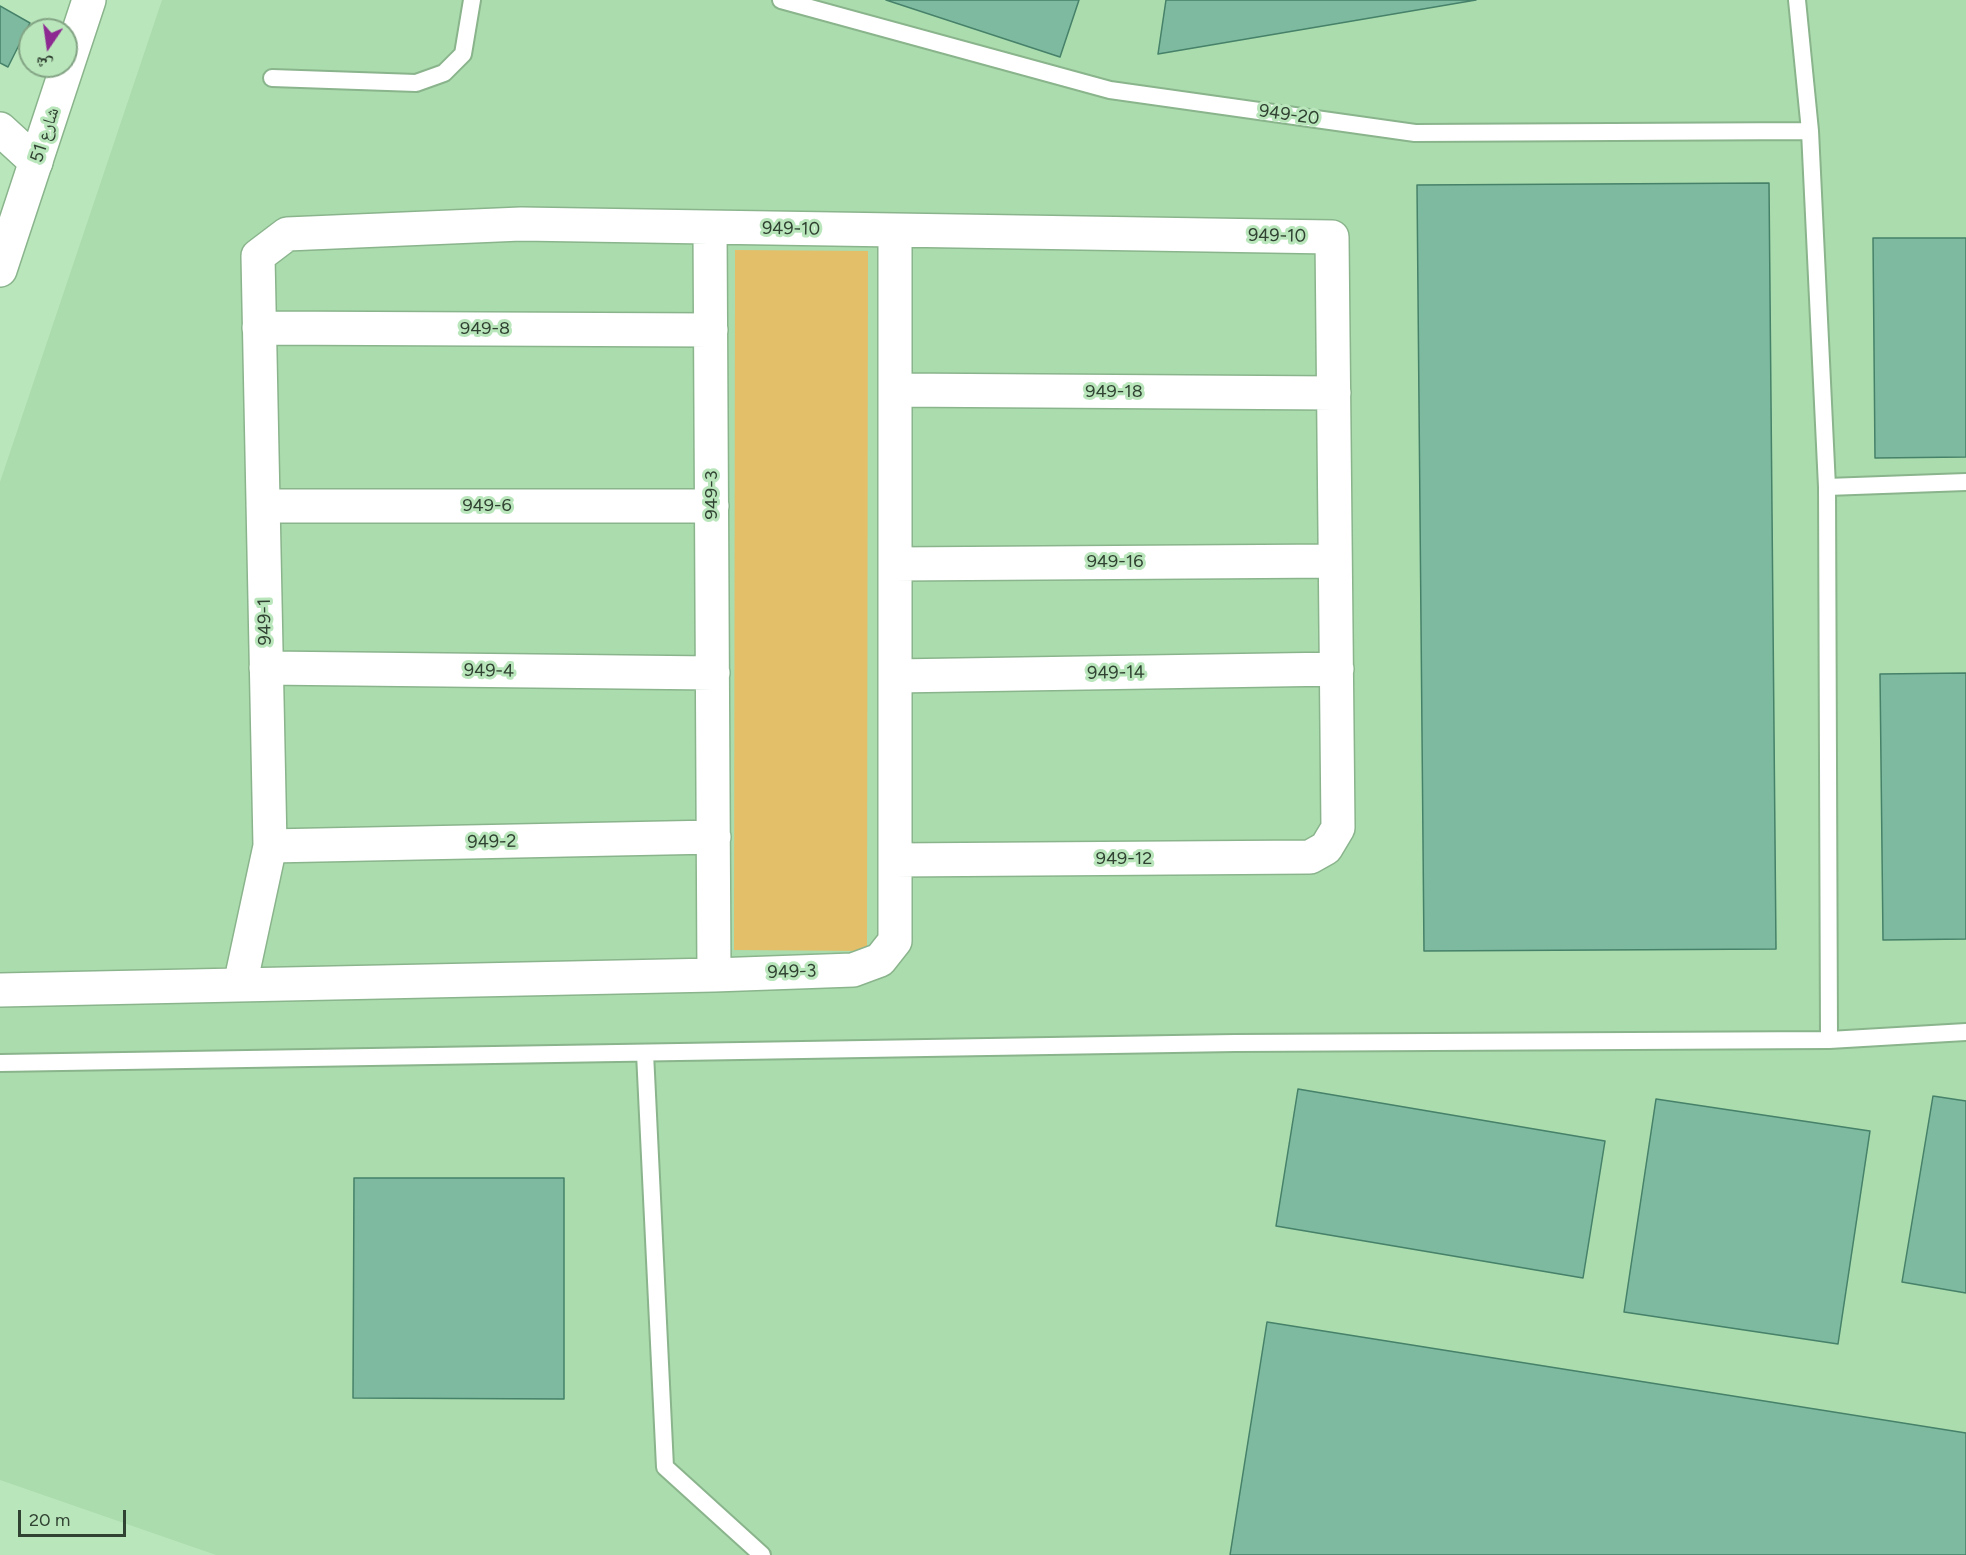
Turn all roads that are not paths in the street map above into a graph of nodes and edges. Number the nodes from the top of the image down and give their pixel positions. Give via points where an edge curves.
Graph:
1 (89, 0) edge
2 (472, 0) edge
3 (781, 0) edge
4 (1797, 0) edge
5 (272, 78) dead end
6 (0, 129) edge
7 (1810, 131) junction
8 (36, 162) junction
9 (710, 228) junction
10 (895, 231) junction
11 (258, 256) joint
12 (0, 270) edge
13 (259, 328) junction
14 (711, 330) junction
15 (895, 390) junction
16 (1334, 393) junction
17 (1966, 482) edge
18 (1827, 487) junction
19 (263, 506) junction
20 (712, 506) junction
21 (1335, 561) junction
22 (895, 564) junction
23 (266, 668) junction
24 (1337, 669) junction
25 (713, 673) junction
26 (895, 676) junction
27 (714, 837) junction
28 (270, 846) junction
29 (895, 860) junction
30 (714, 975) junction
31 (240, 985) junction
32 (0, 990) edge
33 (1966, 1032) edge
34 (1829, 1040) junction
35 (645, 1053) junction
36 (0, 1063) edge
37 (762, 1555) edge

1 - 8 street, شارع 51
2 - 5 lane via 464,54 444,73 416,83
3 - 7 lane, 949-20 via 1110,90 1415,133
4 - 7 lane
6 - 8 street
7 - 18 lane
8 - 12 street, شارع 51
9 - 10 street, 949-10
9 - 11 street, 949-10 via 521,225 286,234
9 - 14 street, 949-3
10 - 15 street, 949-3
10 - 16 street, 949-10 via 1332,237
11 - 13 street, 949-1
13 - 14 street, 949-8
13 - 19 street, 949-1
14 - 20 street, 949-3
15 - 16 street, 949-18
15 - 22 street, 949-3
16 - 21 street
17 - 18 lane
18 - 34 lane
19 - 20 street, 949-6
19 - 23 street, 949-1
20 - 25 street, 949-3
21 - 22 street, 949-16
21 - 24 street
22 - 26 street, 949-3
23 - 25 street, 949-4
23 - 28 street, 949-1
24 - 26 street, 949-14
24 - 29 street, 949-12 via 1338,828 1326,848 1310,857
25 - 27 street, 949-3
26 - 29 street, 949-3
27 - 28 street, 949-2
27 - 30 street, 949-3
28 - 31 street, 949-1
29 - 30 street, 949-3 via 895,941 880,960 854,970
30 - 31 street
31 - 32 street
33 - 34 lane
34 - 35 lane via 1235,1043
35 - 36 lane
35 - 37 lane via 664,1467

